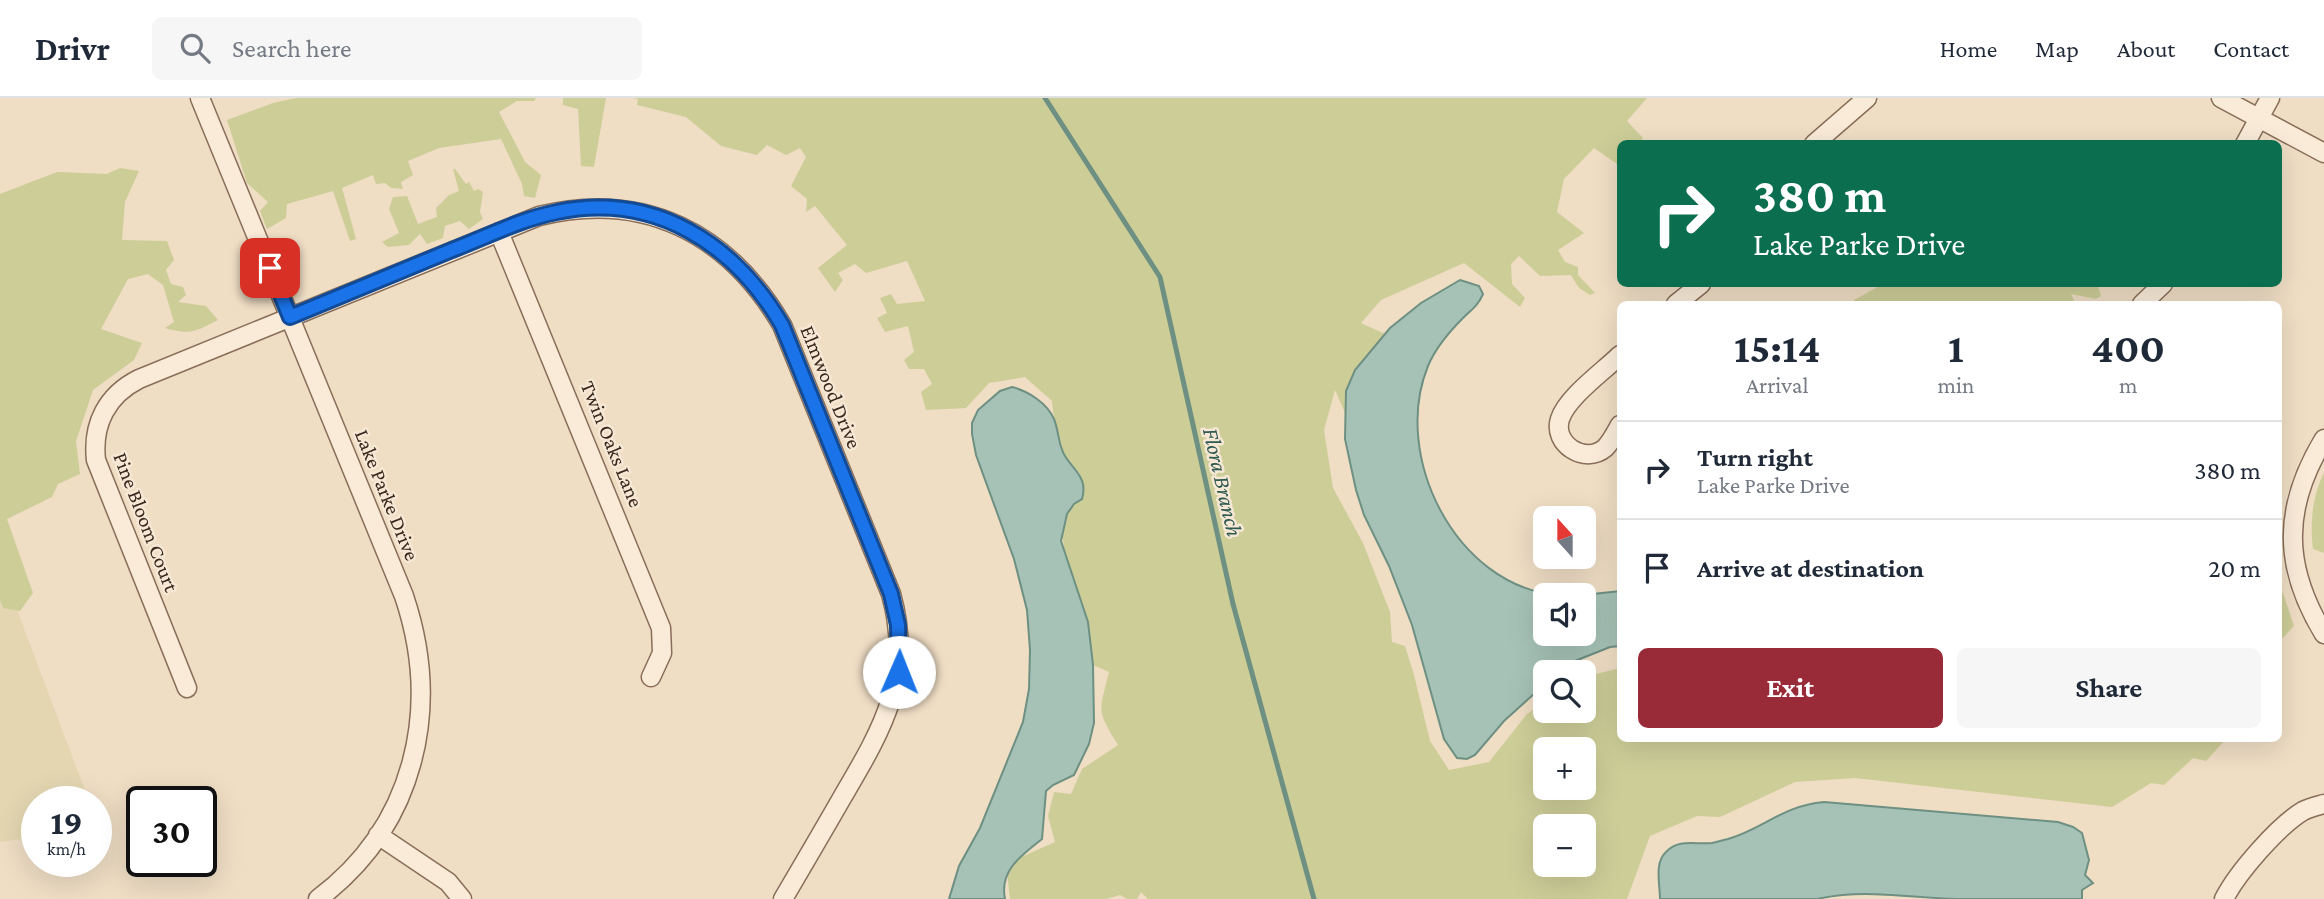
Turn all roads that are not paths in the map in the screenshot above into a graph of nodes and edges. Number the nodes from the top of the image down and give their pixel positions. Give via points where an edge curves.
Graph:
1 (200, 98) edge
2 (1867, 98) edge
3 (2221, 98) edge
4 (2270, 98) edge
5 (2260, 117) junction
6 (1819, 140) edge
7 (2247, 140) edge
8 (2324, 153) edge
9 (499, 232) junction
10 (1697, 287) edge
11 (2160, 287) edge
12 (1680, 301) edge
13 (2146, 301) edge
14 (290, 317) junction
15 (1617, 358) edge
16 (1617, 430) edge
17 (2324, 439) edge
18 (2324, 634) edge
19 (651, 677) dead end
20 (187, 688) dead end
21 (2324, 804) edge
22 (378, 835) junction
23 (318, 899) edge
24 (461, 899) edge
25 (783, 899) edge
26 (2224, 899) edge

1 - 14 street, Lake Parke Drive
2 - 6 street
3 - 5 street
4 - 5 street
5 - 7 street
5 - 8 street
9 - 14 street, Elmwood Drive
9 - 19 street, Twin Oaks Lane via 660,628 662,653
9 - 25 street, Elmwood Drive via 539,216 577,209 617,208 655,216 691,231 731,258 782,325 891,594 900,640 899,672 886,717
10 - 12 street
11 - 13 street
14 - 20 street, Pine Bloom Court via 130,384 113,398 97,427 94,449 99,471
14 - 22 street, Lake Parke Drive via 404,597 419,648 422,702 414,756
15 - 16 street via 1565,408 1558,427 1562,440 1580,454 1594,454 1606,447
17 - 18 street via 2296,500 2292,528 2303,595
21 - 26 street via 2303,811 2271,839
22 - 23 street, Lake Parke Drive via 348,873
22 - 24 street via 448,882

